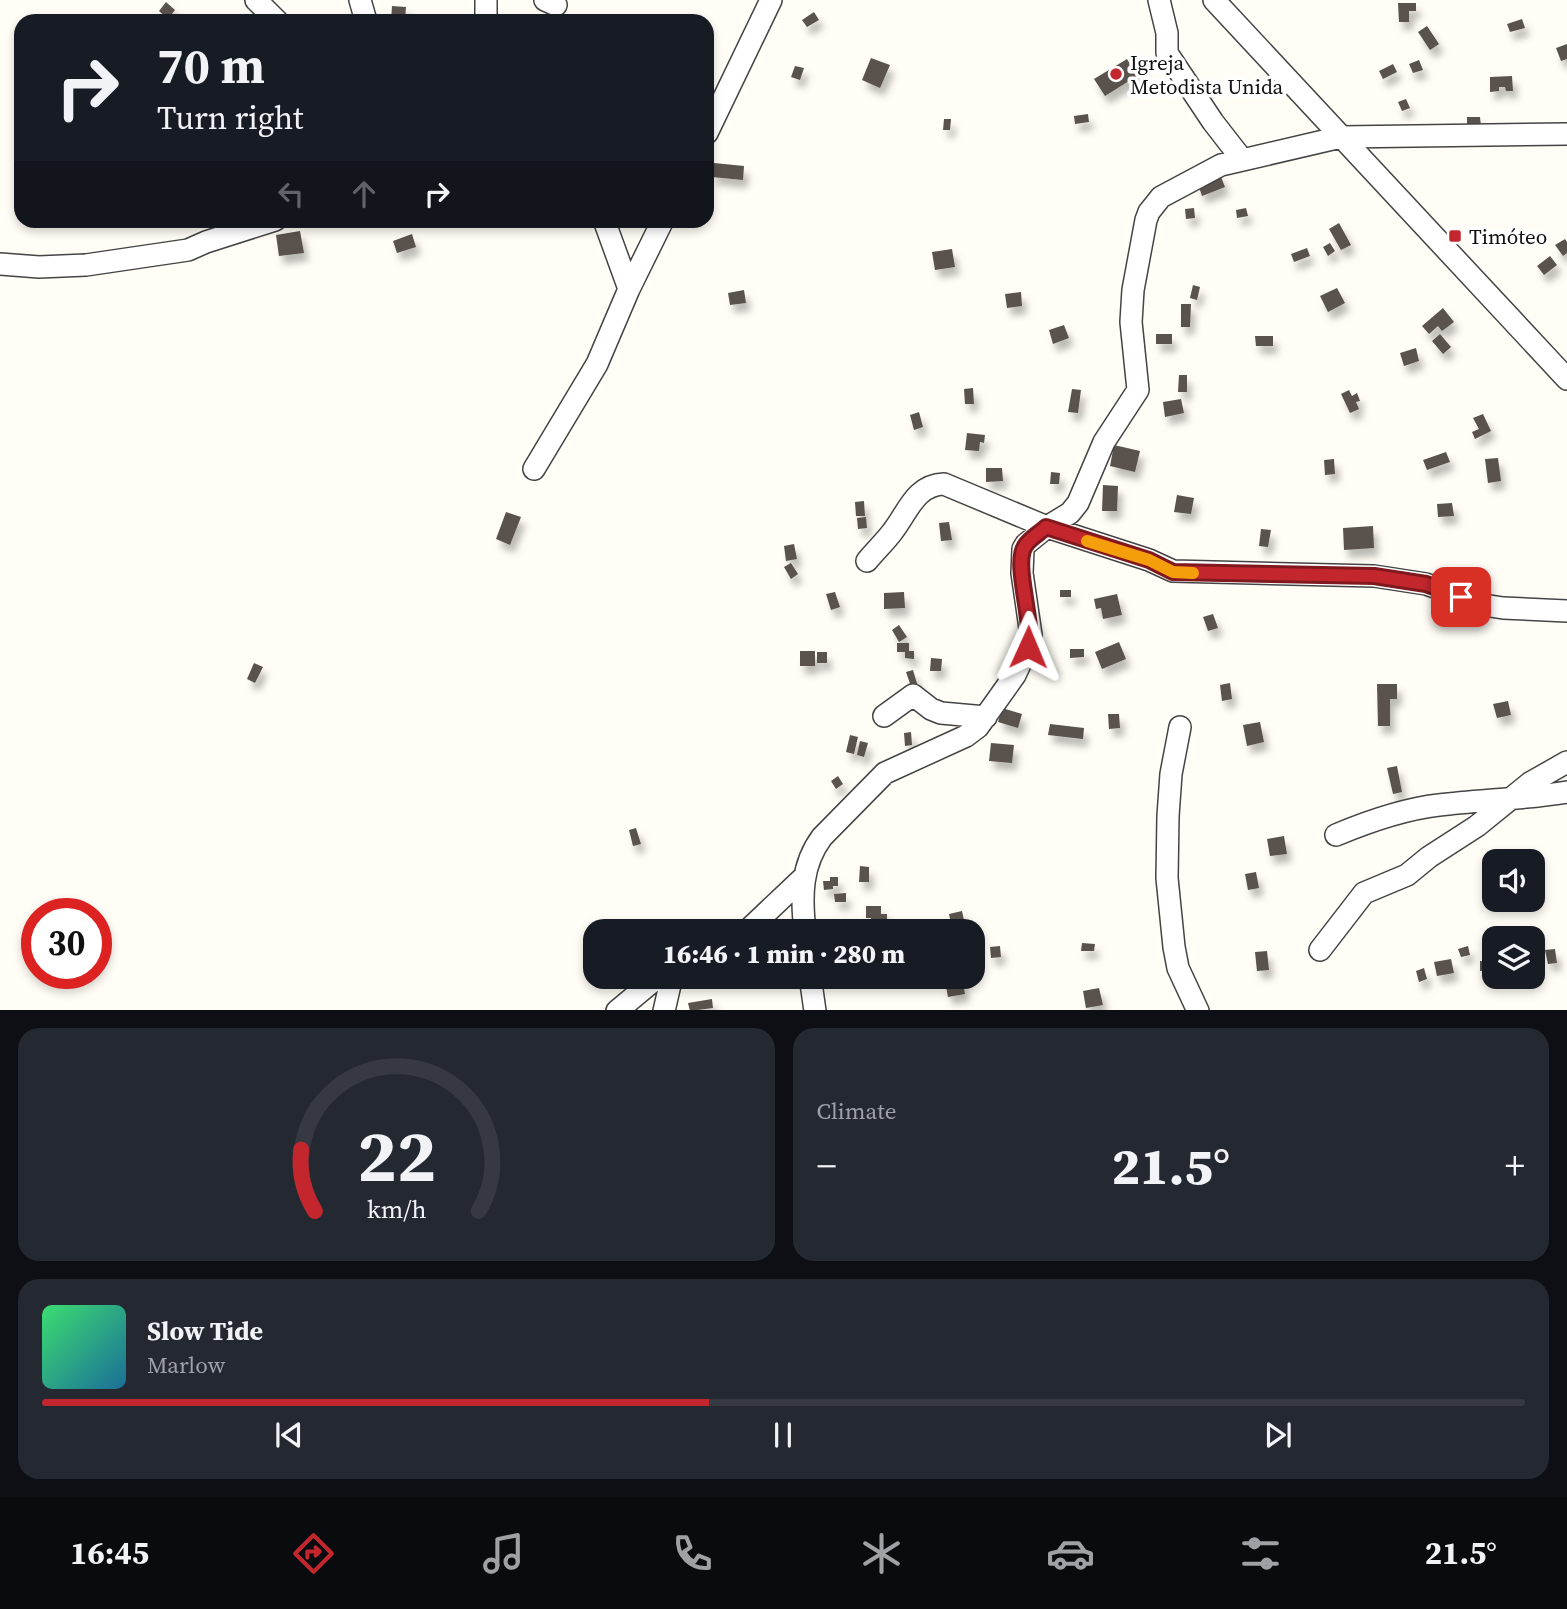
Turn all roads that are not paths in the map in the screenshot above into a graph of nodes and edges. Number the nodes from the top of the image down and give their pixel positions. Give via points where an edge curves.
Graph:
1 (256, 0) edge
2 (771, 0) edge
3 (1159, 0) edge
4 (1214, 0) edge
5 (269, 14) edge
6 (714, 118) edge
7 (1567, 134) edge
8 (1341, 137) junction
9 (1241, 159) junction
10 (250, 228) edge
11 (607, 228) edge
12 (659, 228) edge
13 (0, 264) edge
14 (629, 289) junction
15 (1567, 379) edge
16 (534, 469) dead end
17 (1046, 527) junction
18 (867, 561) dead end
19 (1567, 611) edge
20 (884, 716) dead end
21 (986, 717) junction
22 (1180, 727) dead end
23 (1567, 762) edge
24 (1567, 792) edge
25 (1510, 800) junction
26 (1336, 835) dead end
27 (804, 877) junction
28 (760, 919) edge
29 (805, 919) edge
30 (1321, 950) dead end
31 (643, 989) edge
32 (669, 989) edge
33 (812, 989) edge
34 (617, 1010) edge
35 (663, 1010) edge
36 (815, 1010) edge
37 (1198, 1010) edge

1 - 5 street
2 - 6 street
3 - 9 street via 1167,53
4 - 8 street
7 - 8 street
8 - 9 street
8 - 15 street
9 - 17 street via 1168,192 1149,212 1132,311 1138,390 1104,442 1078,503
10 - 13 street via 188,250 86,265
11 - 14 street
12 - 14 street
14 - 16 street via 597,364
17 - 18 street via 936,484 912,501
17 - 19 street via 1173,572 1374,576 1426,584 1484,605
17 - 21 street via 1026,544 1021,557 1031,625 1028,647 1016,675
20 - 21 street via 913,695 941,713
21 - 27 street via 966,736 890,770 872,784 821,837
22 - 37 street via 1171,774 1167,878 1178,968
23 - 25 street
24 - 25 street
25 - 26 street via 1436,805
25 - 30 street via 1408,875 1364,894
27 - 28 street
27 - 29 street
31 - 34 street
32 - 35 street
33 - 36 street

